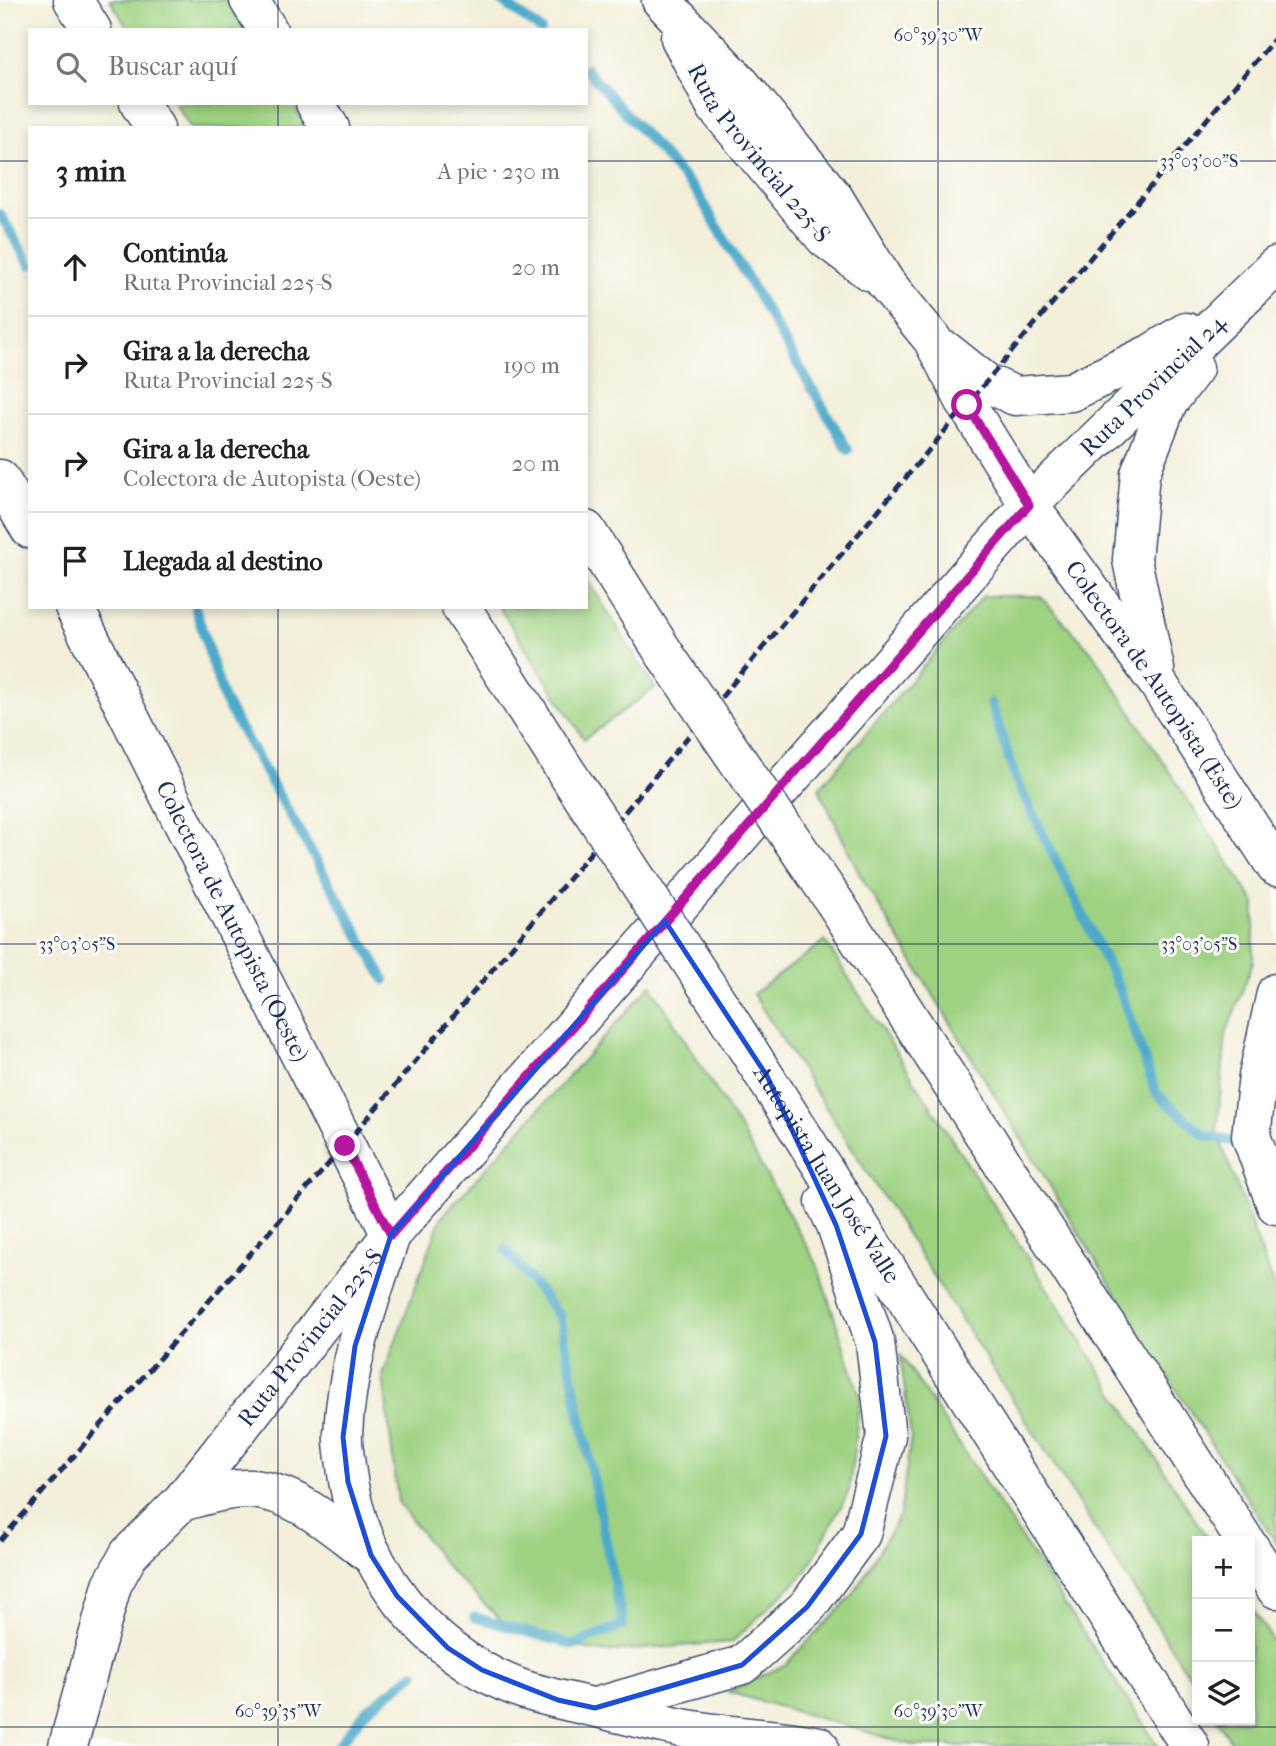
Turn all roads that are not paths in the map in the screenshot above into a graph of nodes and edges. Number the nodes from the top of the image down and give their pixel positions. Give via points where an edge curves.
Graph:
1 (73, 0) edge
2 (249, 0) edge
3 (661, 0) edge
4 (91, 28) edge
5 (267, 28) edge
6 (140, 105) edge
7 (315, 105) edge
8 (154, 126) edge
9 (329, 126) edge
10 (1276, 266) edge
11 (1247, 294) junction
12 (932, 339) junction
13 (0, 479) edge
14 (1029, 505) junction
15 (28, 526) edge
16 (588, 533) edge
17 (75, 609) edge
18 (462, 609) edge
19 (1159, 685) junction
20 (1276, 867) edge
21 (1276, 993) edge
22 (1267, 1067) edge
23 (766, 1076) junction
24 (1276, 1205) edge
25 (391, 1235) junction
26 (181, 1502) junction
27 (1242, 1536) edge
28 (371, 1555) junction
29 (1255, 1556) edge
30 (1276, 1589) edge
31 (595, 1707) junction
32 (68, 1746) edge
33 (819, 1746) edge
34 (1190, 1746) edge

1 - 4 main road
2 - 5 main road
3 - 12 main road, Ruta Provincial 225-S via 716,107 825,238 885,282
6 - 8 main road
7 - 9 main road
10 - 11 main road, Ruta Provincial 24
11 - 12 main road via 1153,353 1071,392 1015,396 985,382
11 - 14 main road, Ruta Provincial 24
11 - 19 main road via 1167,404 1140,474 1132,560
12 - 14 main road, Ruta Provincial 225-S
13 - 15 main road
14 - 19 main road, Colectora de Autopista (Este)
14 - 25 main road, Ruta Provincial 225-S
16 - 27 main road, bridge via 836,904
17 - 25 main road, Colectora de Autopista (Oeste)
18 - 23 main road, Autopista Juan José Valle, bridge
19 - 20 main road, Colectora de Autopista (Este)
21 - 22 main road
22 - 24 main road via 1251,1136
23 - 31 main road via 836,1225 875,1342 886,1436 861,1534 807,1607 742,1665
23 - 34 main road, Autopista Juan José Valle
25 - 26 main road, Ruta Provincial 225-S
25 - 28 main road via 355,1346 343,1437 350,1492
26 - 28 main road via 224,1491 271,1492 312,1513
26 - 32 main road, Ruta Provincial 225-S via 130,1554 112,1585
28 - 31 main road via 397,1597 448,1648 517,1687
29 - 30 main road
31 - 33 main road via 692,1730

